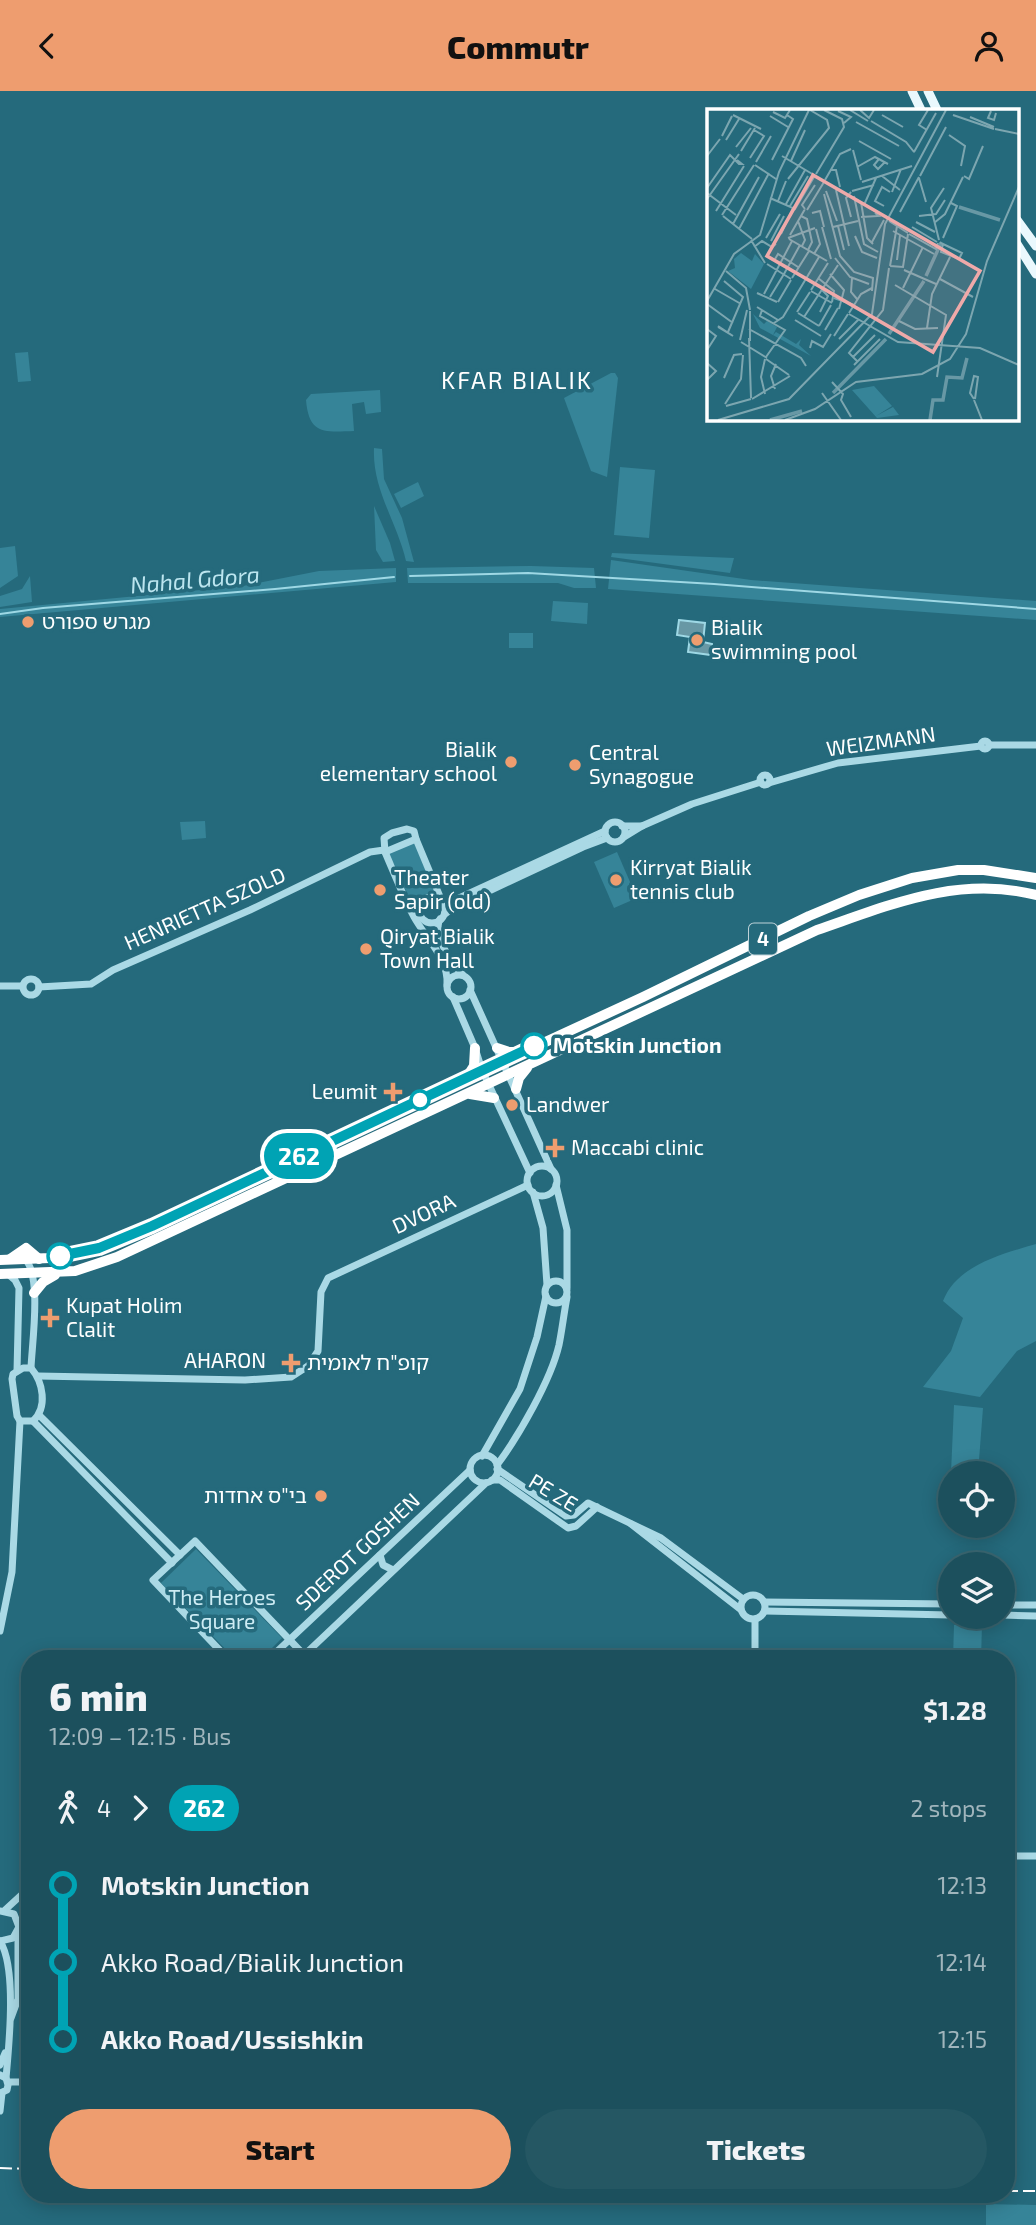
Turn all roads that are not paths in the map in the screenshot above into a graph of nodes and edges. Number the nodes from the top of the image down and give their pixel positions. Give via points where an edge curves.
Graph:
1 (912, 91) edge
2 (928, 91) edge
3 (921, 109) edge
4 (937, 109) edge
5 (1018, 221) edge
6 (1018, 246) edge
7 (1036, 246) edge
8 (1036, 274) edge
9 (1036, 745) edge
10 (622, 826) junction
11 (642, 826) junction
12 (606, 834) junction
13 (624, 837) junction
14 (416, 839) junction
15 (384, 851) junction
16 (1036, 878) edge
17 (403, 892) junction
18 (1036, 895) edge
19 (442, 900) junction
20 (421, 917) junction
21 (443, 917) junction
22 (440, 956) junction
23 (466, 977) junction
24 (447, 985) junction
25 (0, 986) edge
26 (470, 990) junction
27 (453, 997) junction
28 (475, 1048) junction
29 (497, 1048) junction
30 (523, 1051) junction
31 (503, 1060) junction
32 (531, 1063) junction
33 (482, 1070) junction
34 (509, 1074) junction
35 (466, 1078) junction
36 (488, 1084) junction
37 (516, 1089) junction
38 (466, 1094) junction
39 (495, 1098) junction
40 (551, 1169) junction
41 (530, 1173) junction
42 (556, 1185) junction
43 (530, 1189) junction
44 (5, 1259) edge
45 (25, 1259) junction
46 (40, 1259) junction
47 (57, 1273) junction
48 (4, 1274) edge
49 (33, 1274) junction
50 (334, 1274) joint
51 (547, 1285) junction
52 (567, 1287) junction
53 (34, 1293) junction
54 (546, 1296) junction
55 (566, 1297) junction
56 (31, 1368) junction
57 (17, 1371) junction
58 (38, 1375) junction
59 (36, 1418) junction
60 (20, 1421) junction
61 (482, 1455) junction
62 (497, 1467) junction
63 (470, 1470) junction
64 (489, 1481) junction
65 (597, 1507) junction
66 (629, 1521) junction
67 (180, 1555) junction
68 (380, 1555) junction
69 (172, 1563) junction
70 (393, 1570) junction
71 (743, 1599) junction
72 (764, 1602) junction
73 (938, 1604) edge
74 (1015, 1605) edge
75 (1036, 1605) edge
76 (740, 1609) junction
77 (765, 1611) junction
78 (938, 1615) edge
79 (1015, 1615) edge
80 (1036, 1616) edge
81 (755, 1620) junction
82 (0, 1631) edge
83 (290, 1640) junction
84 (219, 1650) edge
85 (279, 1650) edge
86 (298, 1650) edge
87 (312, 1650) edge
88 (755, 1650) edge
89 (1015, 1856) edge
90 (1036, 1856) edge
91 (21, 1895) edge
92 (3, 1910) edge
93 (21, 1924) edge
94 (19, 1927) junction
95 (0, 1941) edge
96 (11, 2019) junction
97 (9, 2046) junction
98 (0, 2065) edge
99 (5, 2078) edge
100 (1, 2093) edge
101 (0, 2111) edge

1 - 3 main road
2 - 4 main road
5 - 7 main road
6 - 8 main road
9 - 11 street, WEIZMANN via 985,746 838,763 766,780
10 - 11 street, WEIZMANN
10 - 12 street via 608,825
10 - 13 street
11 - 13 street, WEIZMANN
12 - 13 street via 615,842
12 - 19 street via 457,899
12 - 21 street
14 - 15 street, HENRIETTA SZOLD
14 - 15 street via 411,829 391,833 384,838
14 - 19 street
15 - 17 street
15 - 25 street, HENRIETTA SZOLD via 370,852 90,984 39,987 29,996 22,986
16 - 30 highway, 4 via 958,870 872,891 809,916
17 - 20 street
17 - 22 street via 415,920
18 - 32 highway, 4 via 985,888 914,896 817,930
19 - 20 street via 424,901
19 - 21 street via 447,910
20 - 21 street via 431,923
20 - 22 street
21 - 23 street via 439,935 454,965
22 - 24 street
23 - 24 street via 455,975
23 - 26 street
24 - 27 street
26 - 27 street via 462,998
26 - 29 street
27 - 28 street
28 - 33 street
28 - 35 highway via 474,1066
29 - 30 highway
29 - 31 street
30 - 31 highway, 4
31 - 33 highway, 4
31 - 34 street
32 - 34 highway, 4
32 - 37 highway
33 - 35 highway, 4
33 - 36 street
34 - 36 highway, 4
34 - 37 street
35 - 46 highway, 4 via 99,1248
36 - 38 highway, 4
36 - 39 street
37 - 40 street
38 - 39 highway
38 - 47 highway, 4 via 117,1257
39 - 41 street
40 - 41 street via 537,1167
40 - 42 street
41 - 43 street
42 - 43 street via 546,1195
42 - 52 street via 567,1230
43 - 50 street, DVORA
43 - 51 street via 543,1228
44 - 45 highway, 4
44 - 46 highway via 26,1248
45 - 46 highway, 4
45 - 49 street
47 - 49 highway, 4
47 - 53 highway
48 - 49 highway, 4
48 - 57 street via 19,1288
49 - 53 street
50 - 58 street, AHARON via 321,1291 320,1343 314,1360 291,1377
51 - 52 street via 556,1280
51 - 54 street
52 - 55 street
53 - 56 street
54 - 55 street via 554,1303
54 - 61 street via 520,1389
55 - 62 street via 558,1348 537,1399
56 - 57 street
56 - 58 street
57 - 60 street via 12,1379
58 - 59 street via 42,1397
59 - 60 street
59 - 67 street
59 - 69 street
60 - 82 street via 12,1573
61 - 62 street
61 - 63 street via 474,1459
62 - 64 street
62 - 65 street, PE ZE via 566,1516 586,1504
63 - 64 street via 477,1481
63 - 68 street, SDEROT GOSHEN
64 - 65 street, PE ZE via 500,1480 568,1528 576,1527
64 - 70 street, SDEROT GOSHEN
65 - 66 street
66 - 71 street via 661,1538
66 - 76 street
67 - 69 street
67 - 83 street via 195,1541
68 - 70 street via 383,1565
68 - 83 street, SDEROT GOSHEN
69 - 84 street via 153,1580
70 - 87 street, SDEROT GOSHEN
71 - 72 street via 755,1595
71 - 76 street
72 - 73 street
72 - 77 street
74 - 75 street
76 - 81 street
77 - 78 street
77 - 81 street
79 - 80 street
81 - 88 street
83 - 85 street, SDEROT GOSHEN
83 - 86 street
89 - 90 street
91 - 92 street
92 - 94 street via 14,1914
93 - 94 street
94 - 95 street via 9,1940
94 - 96 street via 18,1999
95 - 96 street via 7,1956
96 - 97 street
97 - 98 street
97 - 99 street
99 - 100 street via 6,2089
100 - 101 street

